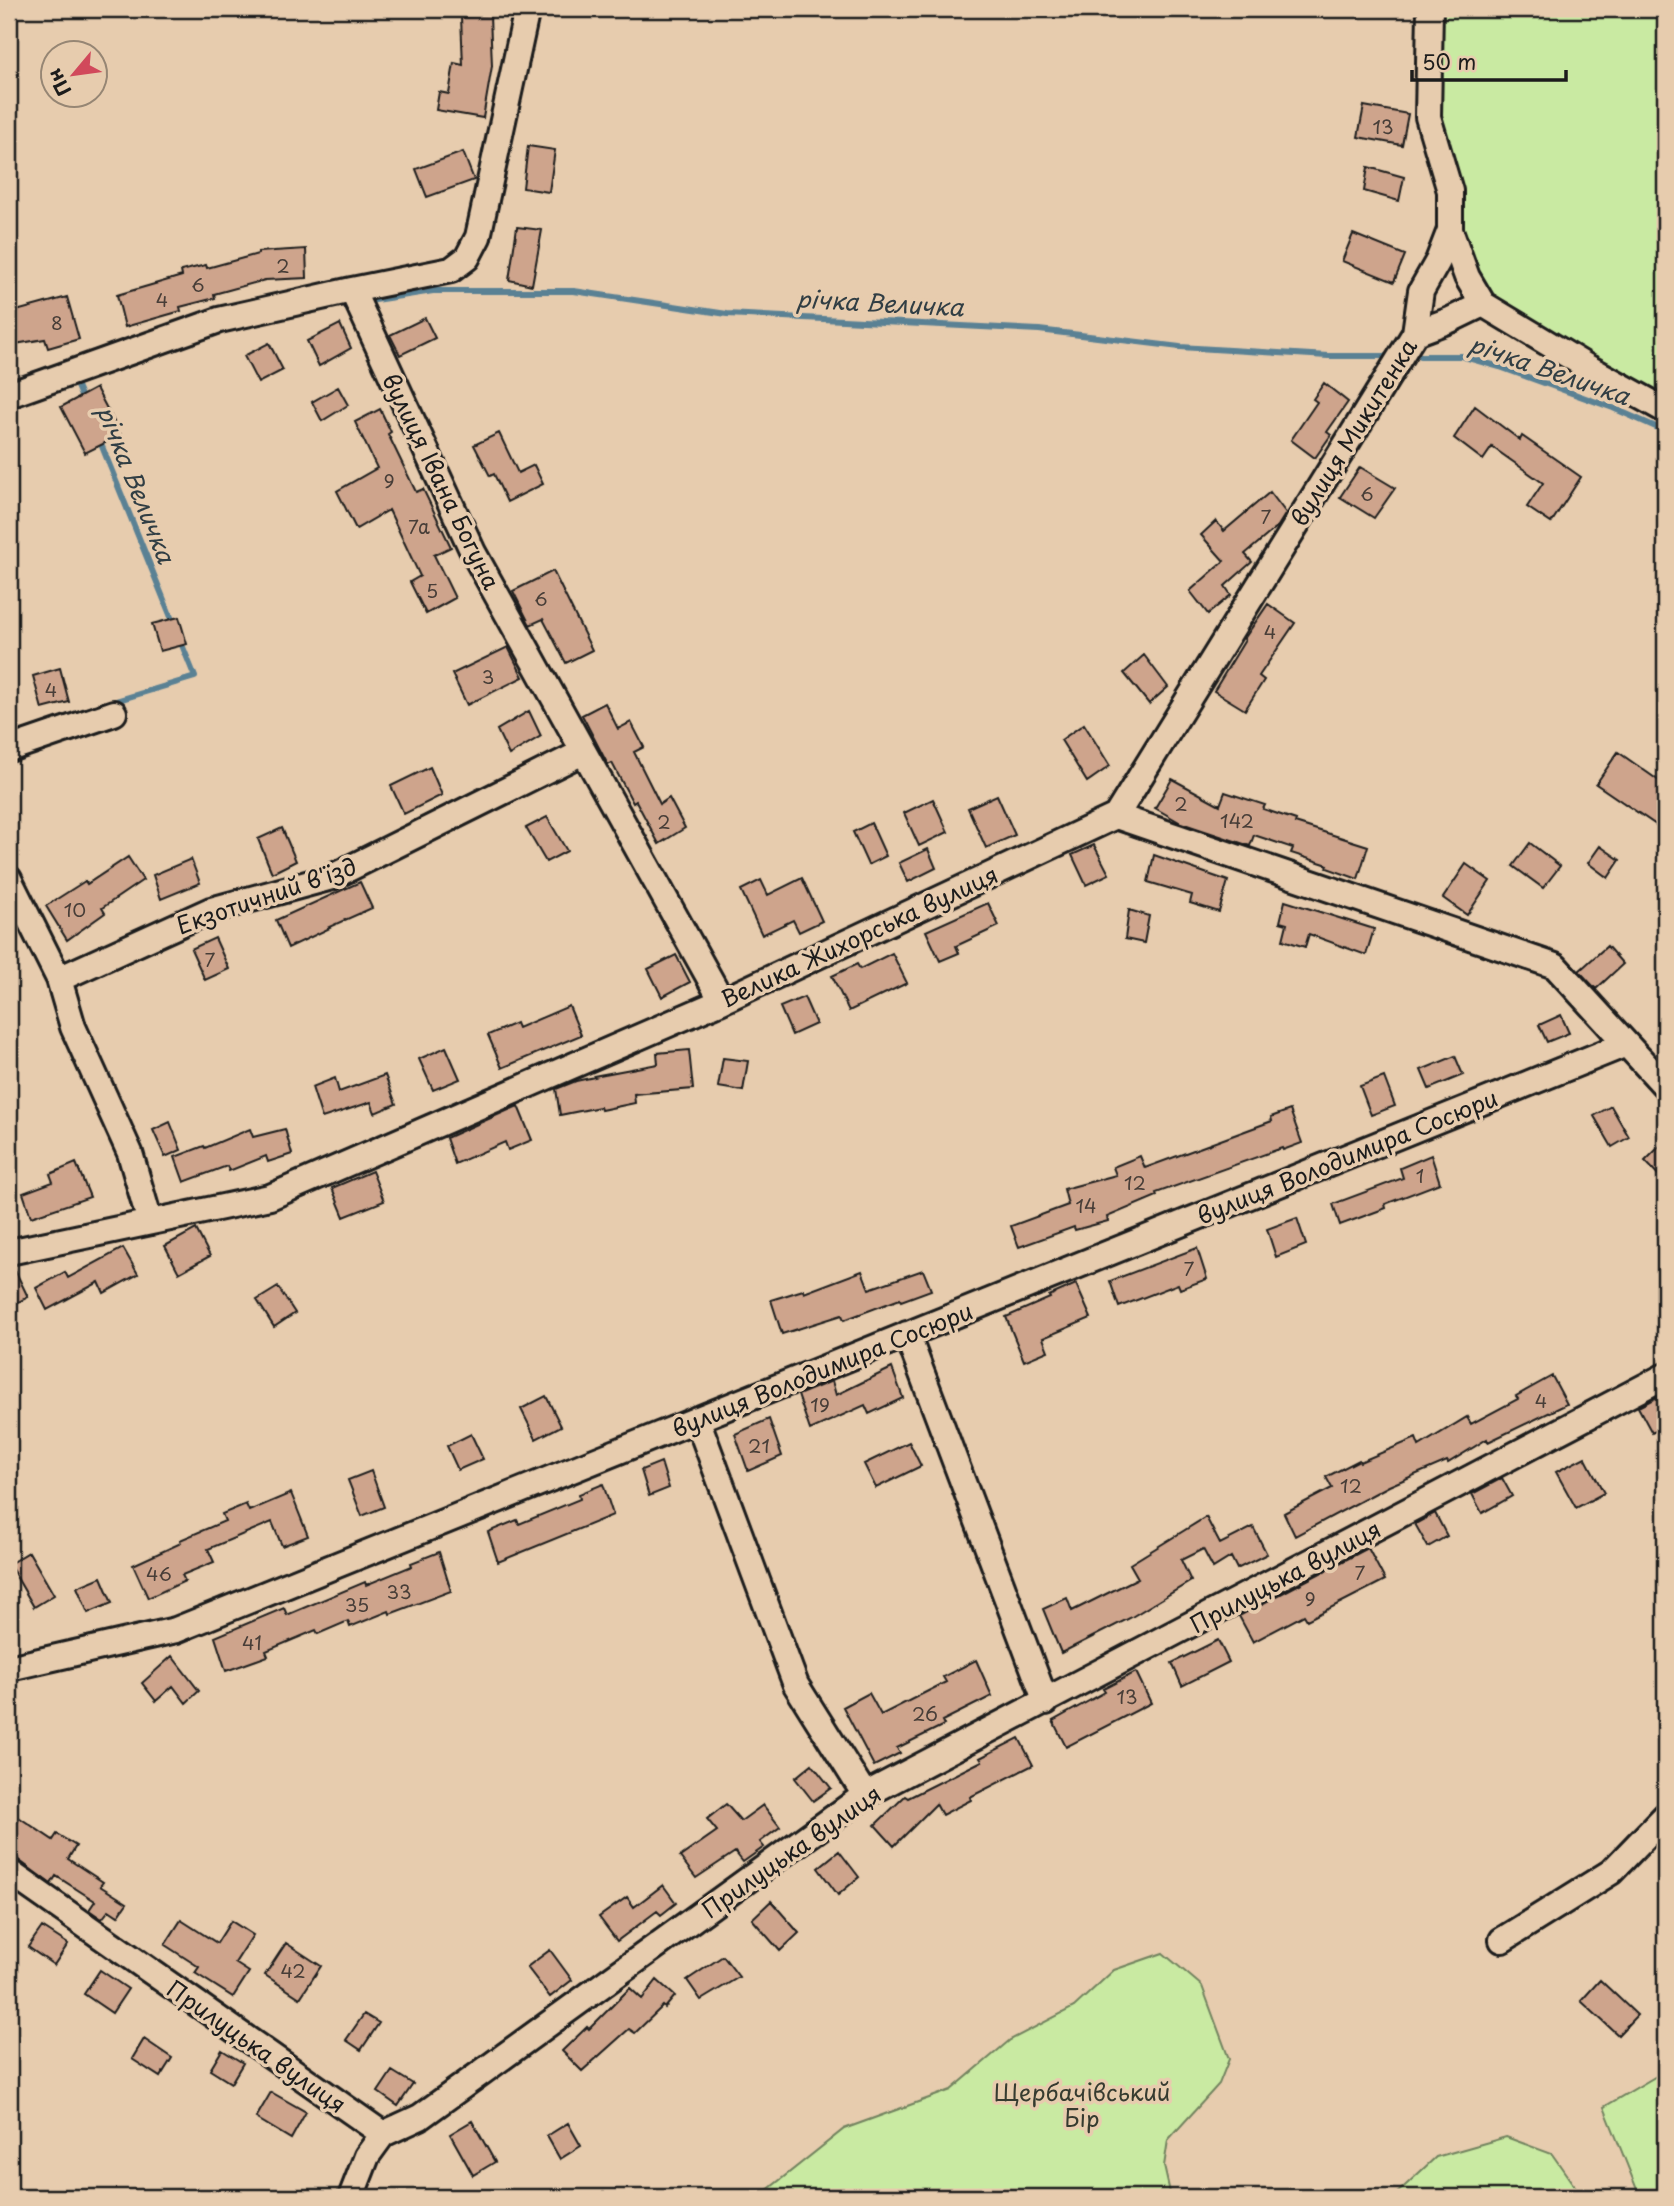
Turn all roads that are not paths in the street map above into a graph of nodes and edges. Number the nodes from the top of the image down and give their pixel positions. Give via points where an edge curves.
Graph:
1 (527, 9) edge
2 (1430, 9) edge
3 (1450, 230) junction
4 (352, 290) junction
5 (1483, 304) junction
6 (1415, 333) junction
7 (9, 395) edge
8 (1665, 410) edge
9 (114, 713) dead end
10 (9, 749) edge
11 (583, 752) junction
12 (1116, 816) junction
13 (9, 879) edge
14 (59, 979) junction
15 (722, 1000) junction
16 (1626, 1044) junction
17 (1665, 1086) edge
18 (150, 1222) junction
19 (9, 1252) edge
20 (907, 1334) junction
21 (1665, 1376) edge
22 (697, 1419) junction
23 (9, 1668) edge
24 (1046, 1702) junction
25 (865, 1795) junction
26 (1665, 1816) edge
27 (9, 1872) edge
28 (1502, 1940) dead end
29 (383, 2134) junction
30 (351, 2197) edge

1 - 4 street via 478,237 467,258 451,270
2 - 3 street, вулиця Микитенка via 1428,117 1450,191
3 - 5 street via 1467,277
3 - 6 street, вулиця Микитенка via 1421,292
4 - 7 street via 219,320
4 - 11 street, вулиця Івана Богуна via 473,552
5 - 6 street
5 - 8 street
6 - 12 street, вулиця Микитенка
9 - 10 street
11 - 14 street, Екзотичний в'їзд via 332,877 211,910
11 - 15 street, вулиця Івана Богуна
12 - 15 street, Велика Жихорська вулиця
12 - 16 street via 1555,966
13 - 14 street
14 - 18 street via 73,1027 130,1153
15 - 18 street, Велика Жихорська вулиця via 270,1197
16 - 17 street
16 - 20 street, вулиця Володимира Сосюри
18 - 19 street, Велика Жихорська вулиця
20 - 22 street, вулиця Володимира Сосюри
20 - 24 street
21 - 24 street, Прилуцька вулиця
22 - 23 street, вулиця Володимира Сосюри via 176,1630
22 - 25 street via 796,1685
24 - 25 street, Прилуцька вулиця
25 - 29 street, Прилуцька вулиця via 420,2118
26 - 28 street via 1611,1872
27 - 29 street, Прилуцька вулиця
29 - 30 street via 367,2156

